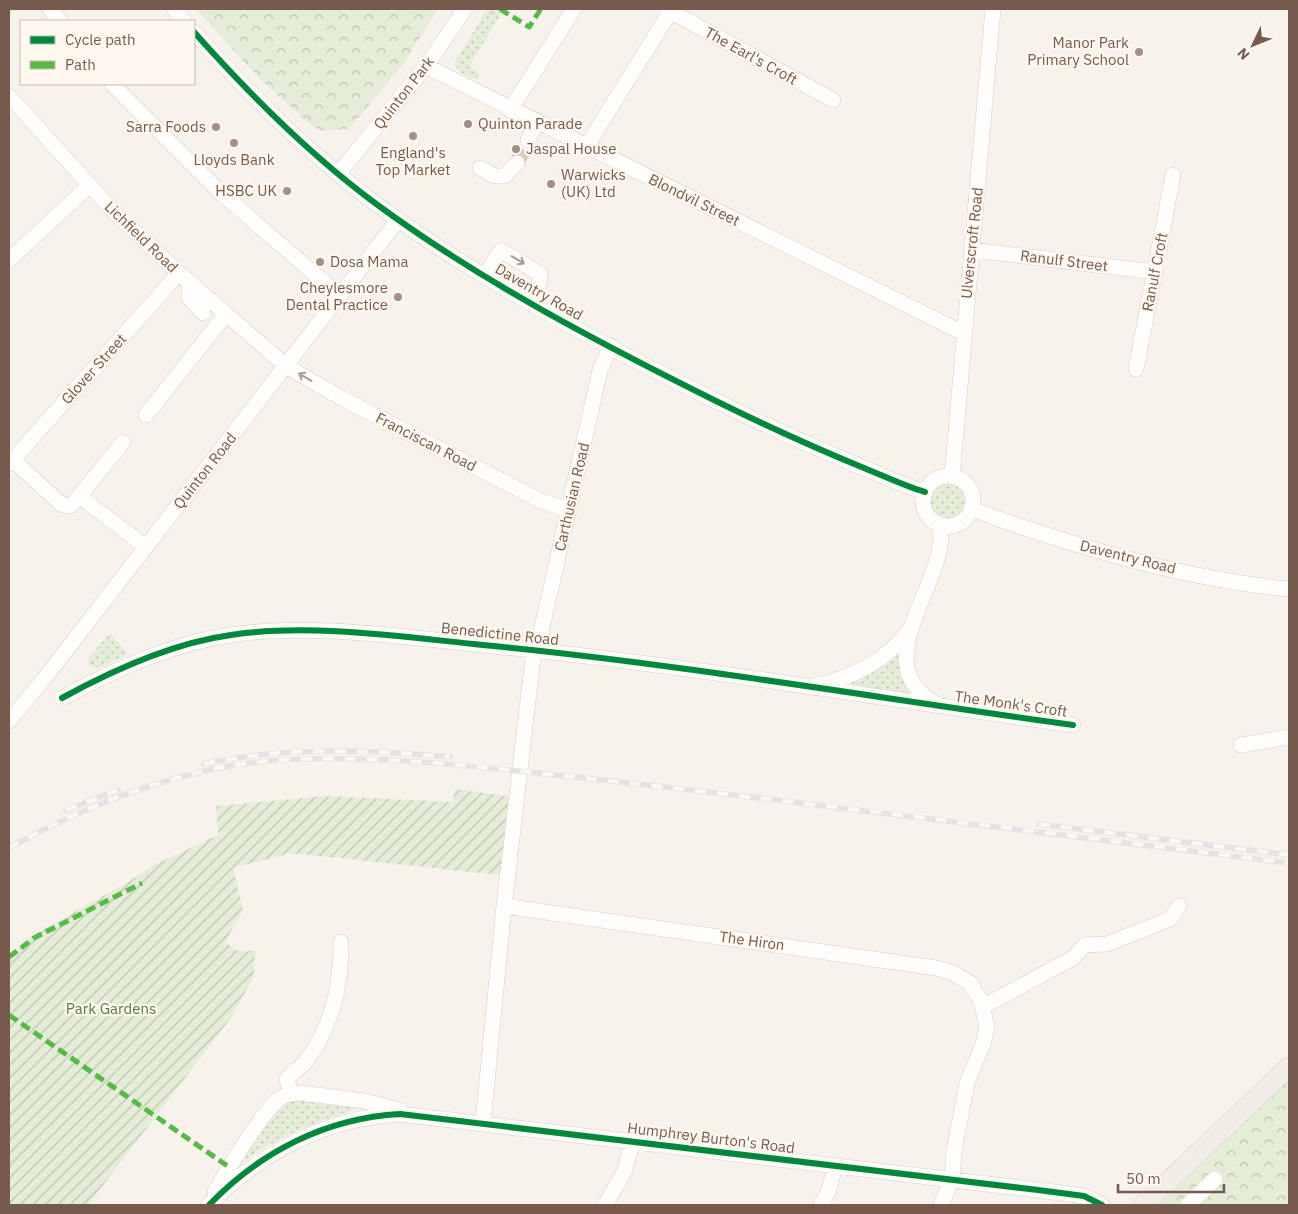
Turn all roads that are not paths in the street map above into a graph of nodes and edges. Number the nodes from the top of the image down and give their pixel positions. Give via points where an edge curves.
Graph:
1 (50, 9) edge
2 (174, 9) edge
3 (465, 9) edge
4 (574, 9) edge
5 (993, 9) edge
6 (671, 10) edge
7 (59, 20) edge
8 (183, 20) edge
9 (195, 33) edge
10 (426, 66) junction
11 (113, 85) edge
12 (9, 96) edge
13 (833, 100) dead end
14 (510, 110) junction
15 (537, 123) junction
16 (528, 140) tunnel mouth
17 (586, 147) junction
18 (517, 163) tunnel mouth
19 (480, 168) dead end
20 (339, 173) junction
21 (1173, 175) dead end
22 (89, 186) junction
23 (398, 220) junction
24 (972, 250) junction
25 (9, 260) edge
26 (1155, 272) junction
27 (486, 276) junction
28 (184, 278) junction
29 (340, 296) junction
30 (530, 302) junction
31 (203, 313) dead end
32 (226, 314) junction
33 (963, 333) junction
34 (611, 346) junction
35 (286, 366) junction
36 (1136, 369) dead end
37 (146, 415) dead end
38 (124, 442) dead end
39 (11, 462) edge
40 (952, 477) junction
41 (925, 492) junction
42 (79, 496) junction
43 (971, 508) junction
44 (569, 510) junction
45 (940, 525) junction
46 (146, 547) junction
47 (1289, 589) edge
48 (911, 627) junction
49 (536, 650) junction
50 (808, 686) junction
51 (62, 698) dead end
52 (946, 707) junction
53 (9, 721) edge
54 (1073, 725) dead end
55 (1289, 737) edge
56 (1241, 745) dead end
57 (504, 906) junction
58 (1179, 906) dead end
59 (341, 942) dead end
60 (982, 1007) junction
61 (1289, 1067) edge
62 (291, 1094) junction
63 (414, 1114) junction
64 (483, 1123) junction
65 (633, 1141) junction
66 (835, 1166) junction
67 (1215, 1179) dead end
68 (952, 1180) junction
69 (208, 1205) edge
70 (605, 1205) edge
71 (821, 1205) edge
72 (941, 1205) edge
73 (1102, 1205) edge
74 (1143, 1205) edge
75 (1188, 1205) edge

1 - 7 street
2 - 8 street
3 - 10 street, Quinton Park
4 - 14 street
5 - 24 street, Ulverscroft Road
6 - 13 street, The Earl's Croft
6 - 17 street
9 - 20 street, Daventry Road via 270,111
10 - 14 street, Blondvil Street
10 - 20 street, Quinton Park
11 - 29 street via 222,193
12 - 22 street, Lichfield Road
14 - 15 street, Blondvil Street
15 - 16 street
15 - 17 street, Blondvil Street
17 - 33 street, Blondvil Street
18 - 19 street via 505,176 494,176
20 - 23 street, Daventry Road
21 - 26 street, Ranulf Croft
22 - 25 street
22 - 28 street, Lichfield Road
23 - 27 street, Daventry Road
23 - 29 street, Quinton Road
24 - 26 street, Ranulf Street
24 - 33 street, Ulverscroft Road
26 - 36 street, Ranulf Croft
27 - 30 street, Daventry Road
27 -> 30 street via 498,254 501,251 506,253 540,274
28 - 31 street via 188,298
28 - 32 street, Lichfield Road
28 - 39 street, Glover Street
29 - 35 street, Quinton Road
30 - 34 street, Daventry Road
32 - 35 street, Lichfield Road
32 - 37 street
33 - 40 street, Ulverscroft Road
34 - 41 street, Daventry Road via 763,424
34 - 44 street, Carthusian Road via 600,370
44 -> 35 street, Franciscan Road via 541,502
35 - 46 street, Quinton Road
38 - 42 street
39 - 42 street via 61,504 72,505
40 - 41 street via 936,480
40 - 43 street via 968,487 972,497
41 - 45 street via 923,504 926,514
42 - 46 street
43 - 45 street via 960,523
43 - 47 street, Daventry Road via 1110,554 1225,581
44 - 49 street, Carthusian Road
45 - 48 street, Benedictine Road via 940,547
46 - 53 street, Quinton Road
48 - 50 street, Benedictine Road via 899,642 874,662 832,681
48 - 52 street, Benedictine Road via 906,658 910,677 923,695
49 - 50 street, Benedictine Road
49 - 51 street, Benedictine Road via 354,632 232,634 176,648
49 - 57 street
50 - 52 street, Benedictine Road
52 - 54 street, The Monk's Croft
55 - 56 street
57 - 60 street, The Hiron via 936,968 953,973 970,984
57 - 64 street
58 - 60 street via 1170,919 1107,944 1088,944 1073,958
59 - 62 street via 341,974 328,1025 305,1063 287,1079
60 - 68 street, The Hiron via 987,1033 962,1100
61 - 74 main road
62 - 63 street, Humphrey Burton's Road via 365,1101
62 - 69 street via 275,1104 250,1137
63 - 64 street, Humphrey Burton's Road
63 - 69 street, Humphrey Burton's Road via 368,1118 316,1132 276,1150
64 - 65 street, Humphrey Burton's Road
65 - 66 street, Humphrey Burton's Road
65 - 70 street via 624,1172
66 - 68 street, Humphrey Burton's Road
66 - 71 street
67 - 75 street
68 - 72 street, The Hiron
68 - 73 street, Humphrey Burton's Road via 1084,1196

